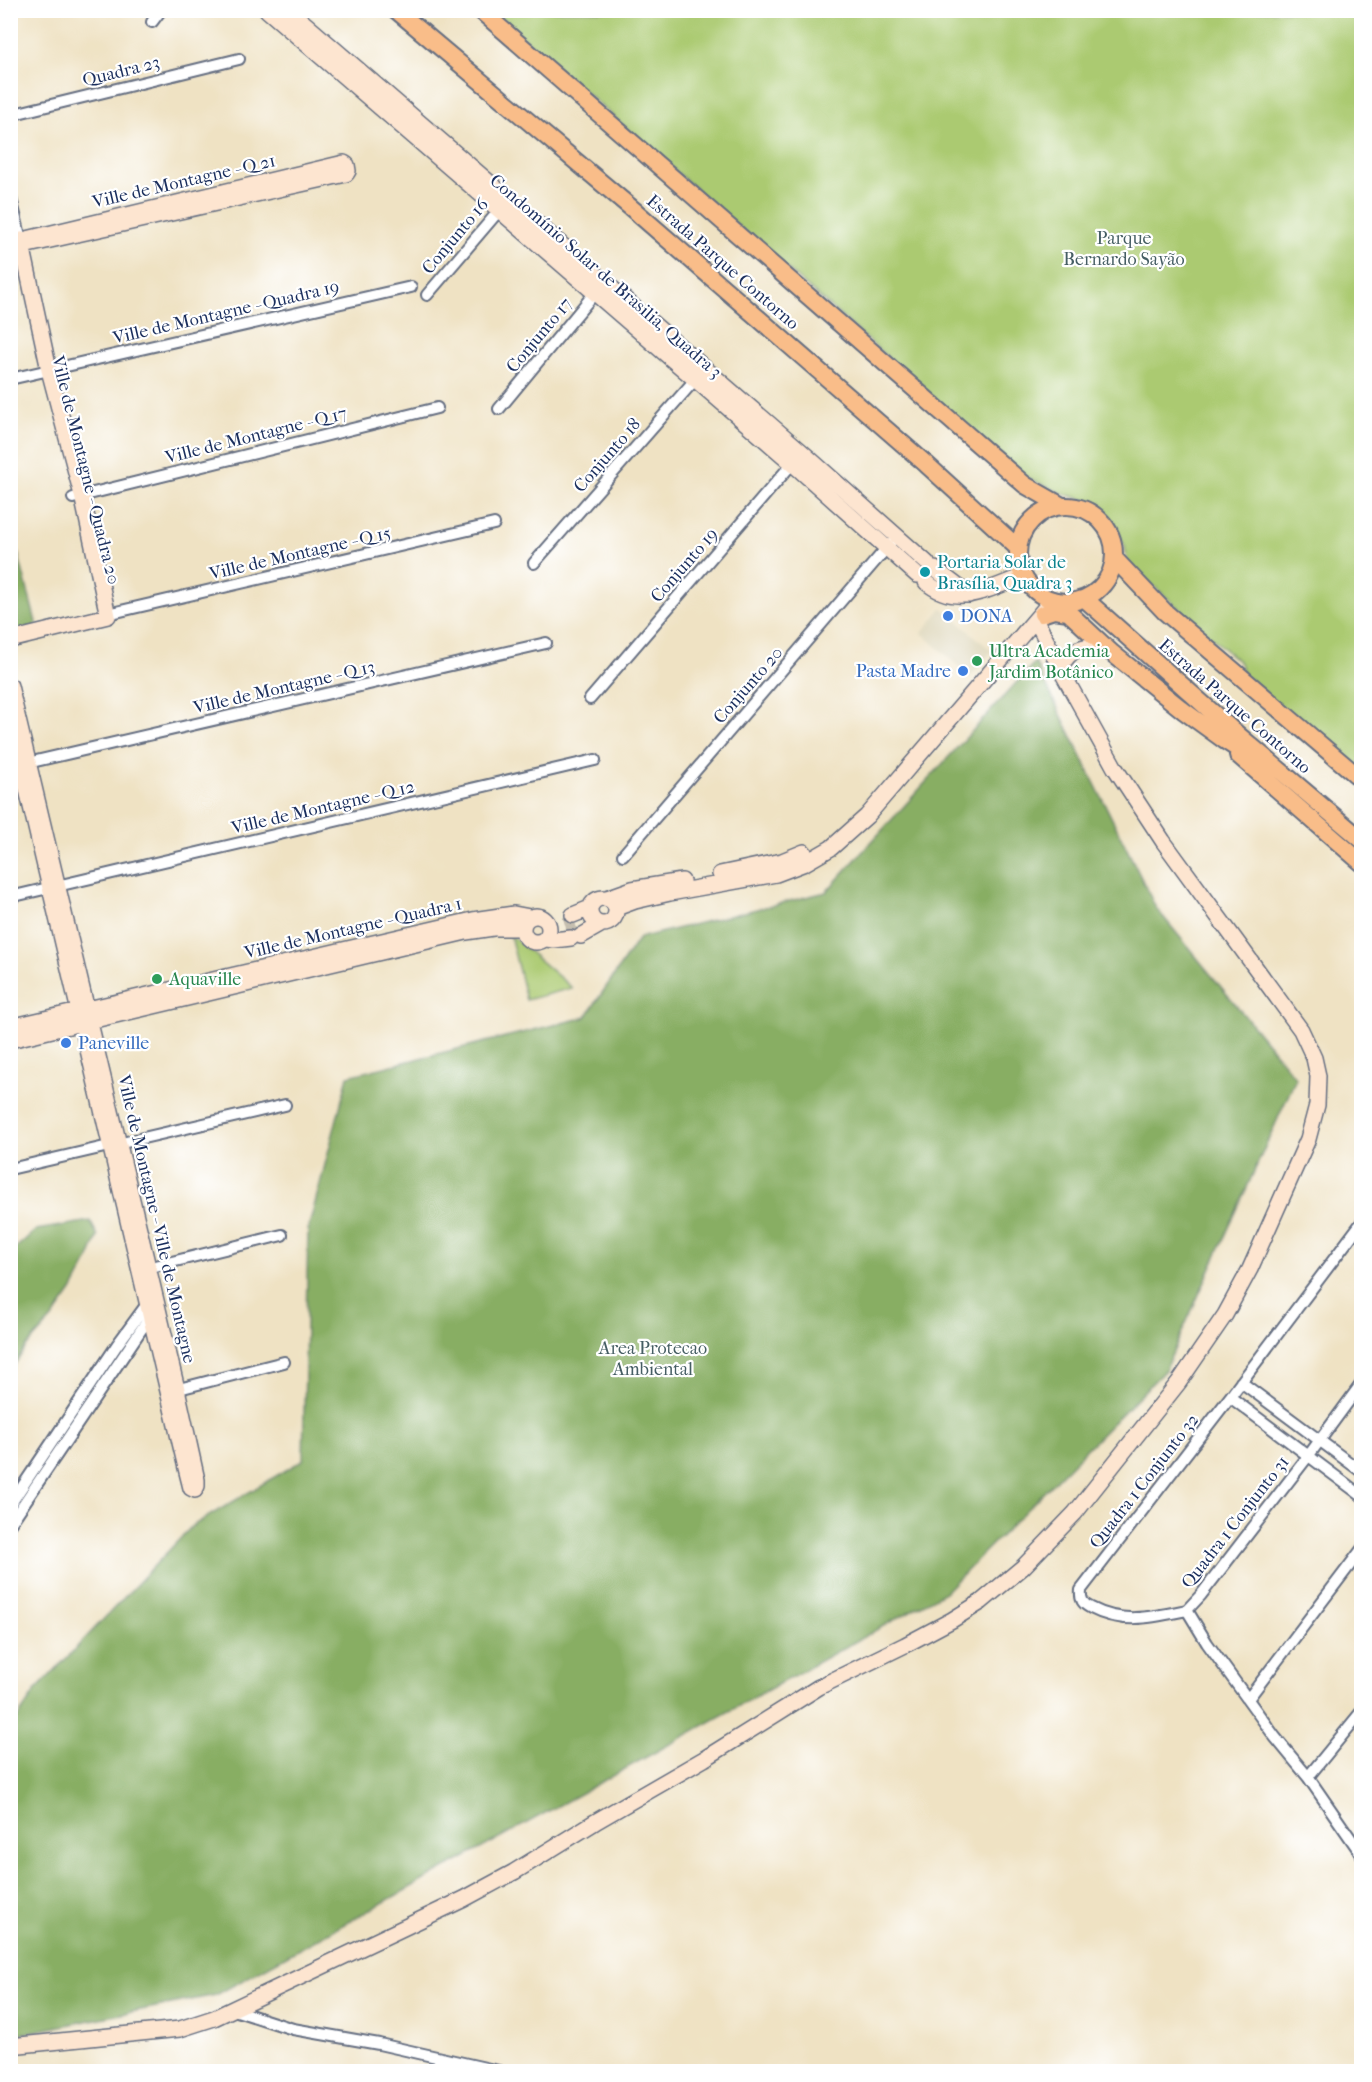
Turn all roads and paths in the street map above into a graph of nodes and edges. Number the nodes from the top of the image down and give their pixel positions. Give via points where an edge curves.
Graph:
1 (162, 10) edge
2 (267, 10) edge
3 (289, 10) edge
4 (396, 10) edge
5 (480, 10) edge
6 (152, 22) dead end
7 (239, 60) dead end
8 (347, 69) junction
9 (10, 115) edge
10 (347, 173) dead end
11 (10, 194) edge
12 (504, 204) junction
13 (14, 243) edge
14 (411, 287) dead end
15 (600, 287) junction
16 (427, 295) dead end
17 (45, 371) junction
18 (700, 374) junction
19 (10, 379) edge
20 (437, 408) dead end
21 (499, 409) dead end
22 (797, 458) junction
23 (77, 496) junction
24 (1062, 506) junction
25 (494, 524) dead end
26 (897, 536) junction
27 (887, 548) junction
28 (1018, 548) junction
29 (1114, 558) junction
30 (534, 563) dead end
31 (926, 572) junction
32 (1023, 576) junction
33 (1085, 599) junction
34 (1052, 600) junction
35 (106, 614) junction
36 (1039, 617) junction
37 (10, 636) edge
38 (10, 640) edge
39 (546, 643) dead end
40 (1112, 653) junction
41 (1060, 669) junction
42 (10, 686) edge
43 (590, 699) dead end
44 (10, 717) edge
45 (1210, 730) junction
46 (596, 760) dead end
47 (20, 765) edge
48 (1283, 773) junction
49 (1362, 780) edge
50 (1362, 840) edge
51 (623, 855) dead end
52 (1362, 862) edge
53 (54, 886) junction
54 (10, 897) edge
55 (611, 903) junction
56 (594, 916) junction
57 (526, 922) junction
58 (571, 926) junction
59 (548, 930) junction
60 (85, 1015) junction
61 (10, 1027) edge
62 (10, 1040) edge
63 (285, 1105) dead end
64 (115, 1144) junction
65 (10, 1169) edge
66 (1362, 1222) edge
67 (282, 1235) dead end
68 (144, 1269) junction
69 (152, 1305) junction
70 (284, 1362) dead end
71 (1241, 1382) junction
72 (1362, 1383) edge
73 (173, 1391) junction
74 (1230, 1397) junction
75 (1318, 1441) junction
76 (1309, 1455) junction
77 (1362, 1472) edge
78 (194, 1484) dead end
79 (1362, 1496) edge
80 (10, 1505) edge
81 (10, 1524) edge
82 (1362, 1549) edge
83 (1187, 1610) junction
84 (1248, 1699) junction
85 (1362, 1711) edge
86 (1308, 1777) junction
87 (1362, 1854) edge
88 (231, 2009) junction
89 (10, 2046) edge
90 (503, 2072) edge

1 - 6 street
2 - 8 street, Condomínio Solar de Brasilia, Quadra 3
3 - 8 street, Condomínio Solar de Brasilia, Quadra 3
4 - 28 main road, Estrada Parque Contorno via 644,219
5 - 24 main road, Estrada Parque Contorno via 1025,484
7 - 9 street, Quadra 23
8 - 12 street, Condomínio Solar de Brasilia, Quadra 3
10 - 13 street, Ville de Montagne - Q 21 via 344,163
11 - 13 street
12 - 15 street, Condomínio Solar de Brasilia, Quadra 3
12 - 16 street, Conjunto 16
13 - 17 street, Ville de Montagne - Quadra 20
14 - 17 street, Ville de Montagne - Quadra 19
15 - 18 street, Condomínio Solar de Brasilia, Quadra 3
15 - 21 street, Conjunto 17
17 - 19 street, Ville de Montagne - Quadra 19
17 - 23 street, Ville de Montagne - Quadra 20
18 - 22 street, Condomínio Solar de Brasilia, Quadra 3
18 - 30 street, Conjunto 18
20 - 23 street, Ville de Montagne - Q 17
22 - 26 street, Condomínio Solar de Brasilia, Quadra 3
22 - 27 street, Condomínio Solar de Brasilia, Quadra 3
22 - 43 street, Conjunto 19
23 - 35 street, Ville de Montagne - Quadra 20
24 - 28 main road via 1034,518 1023,531
24 - 29 main road via 1085,509 1102,521 1112,538
25 - 35 street, Ville de Montagne - Q 15
26 - 27 street, Conjunto 20
26 - 31 street, Condomínio Solar de Brasilia, Quadra 3
27 - 31 street, Condomínio Solar de Brasilia, Quadra 3
27 - 51 street, Conjunto 20
28 - 32 main road
29 - 33 main road via 1105,583
29 - 49 main road, Estrada Parque Contorno via 1165,612
31 - 32 street via 940,592 969,595
32 - 34 main road via 1035,591
33 - 34 main road
33 - 48 main road, Estrada Parque Contorno
34 - 36 street
35 - 37 street, Ville de Montagne - Quadra 20
35 - 38 street
36 - 40 main road via 1054,610 1068,612
36 - 41 street
36 - 55 street via 882,797 844,828 794,858 632,889
39 - 47 street, Ville de Montagne - Q 13
40 - 41 street via 1095,646 1083,648 1066,657
40 - 45 main road
41 - 88 street via 1162,841 1301,1030 1314,1058 1317,1106 1308,1139 1225,1315 1179,1382 1075,1514 1037,1554 981,1602 819,1687 514,1872
42 - 47 street, Ville de Montagne - Ville de Montagne
44 - 47 street, Ville de Montagne - Ville de Montagne
45 - 48 main road via 1241,752
45 - 52 main road
46 - 53 street, Ville de Montagne - Q 12
47 - 53 street, Ville de Montagne - Ville de Montagne
48 - 50 main road, Estrada Parque Contorno
53 - 54 street, Ville de Montagne - Q 12
53 - 60 street, Ville de Montagne - Ville de Montagne
55 - 56 street via 595,901
55 - 56 street via 611,922
56 - 58 street
56 - 58 street
57 - 59 street via 540,916
57 - 59 street via 525,938 529,941 538,943
57 - 60 street, Ville de Montagne - Quadra 1 via 387,946
58 - 59 street
58 - 59 street via 554,940
60 - 61 street
60 - 62 street
60 - 64 street, Ville de Montagne - Ville de Montagne
63 - 64 street
64 - 65 street
64 - 68 street, Ville de Montagne - Ville de Montagne
66 - 71 street, Quadra 1 Conjunto 32
67 - 68 street
68 - 69 street, Ville de Montagne - Ville de Montagne
69 - 73 street, Ville de Montagne - Ville de Montagne
69 - 80 street
69 - 81 street
70 - 73 street
71 - 74 street, Quadra 1 Conjunto 32
71 - 75 street
72 - 75 street, Quadra 1 Conjunto 31
73 - 78 street, Ville de Montagne - Ville de Montagne
74 - 76 street
74 - 83 street, Quadra 1 Conjunto 32 via 1084,1584 1080,1596 1085,1605 1115,1618 1134,1620
75 - 76 street, Quadra 1 Conjunto 31
75 - 77 street
76 - 79 street
76 - 83 street, Quadra 1 Conjunto 31
82 - 84 street
83 - 84 street
84 - 86 street
85 - 86 street
86 - 87 street
88 - 89 street via 180,2029
88 - 90 street via 293,2030 379,2044

